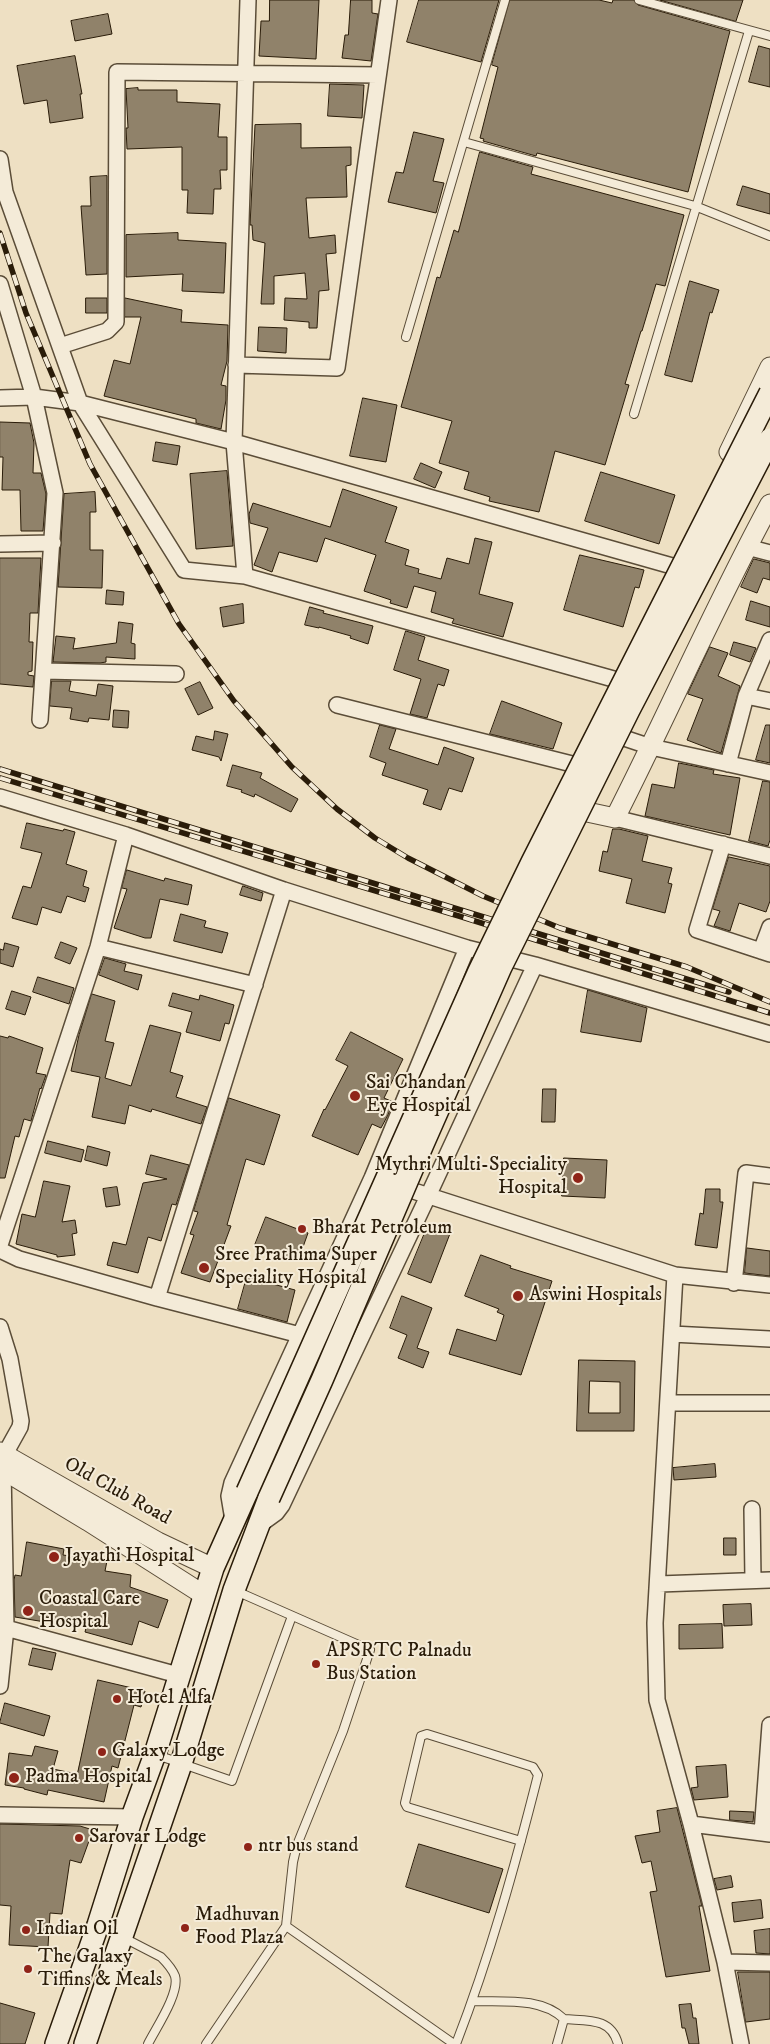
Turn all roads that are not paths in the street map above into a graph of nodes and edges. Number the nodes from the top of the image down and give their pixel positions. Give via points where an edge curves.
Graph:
1 (248, 0) edge
2 (388, 0) edge
3 (505, 0) edge
4 (639, 0) edge
5 (749, 31) junction
6 (770, 36) edge
7 (245, 74) junction
8 (378, 75) junction
9 (464, 142) junction
10 (0, 159) edge
11 (695, 206) junction
12 (770, 236) edge
13 (0, 284) edge
14 (406, 338) dead end
15 (60, 346) junction
16 (236, 365) junction
17 (770, 367) edge
18 (770, 393) edge
19 (34, 397) junction
20 (0, 398) edge
21 (80, 403) junction
22 (634, 414) dead end
23 (770, 439) edge
24 (234, 442) junction
25 (770, 504) edge
26 (53, 543) junction
27 (0, 544) edge
28 (747, 547) junction
29 (770, 553) edge
30 (672, 566) junction
31 (245, 576) junction
32 (770, 640) edge
33 (44, 671) junction
34 (176, 674) dead end
35 (617, 680) junction
36 (746, 696) junction
37 (770, 701) edge
38 (336, 705) dead end
39 (40, 720) dead end
40 (593, 727) junction
41 (651, 747) junction
42 (572, 764) junction
43 (728, 764) junction
44 (770, 773) edge
45 (0, 797) edge
46 (615, 818) junction
47 (126, 835) junction
48 (723, 844) junction
49 (770, 856) edge
50 (284, 890) junction
51 (770, 926) edge
52 (98, 947) junction
53 (467, 948) junction
54 (766, 952) edge
55 (535, 965) junction
56 (255, 985) junction
57 (770, 1034) edge
58 (770, 1176) edge
59 (372, 1178) junction
60 (429, 1194) junction
61 (0, 1246) edge
62 (0, 1250) edge
63 (675, 1275) junction
64 (734, 1283) junction
65 (770, 1285) edge
66 (157, 1298) junction
67 (0, 1327) edge
68 (672, 1334) junction
69 (300, 1335) junction
70 (770, 1339) edge
71 (3, 1344) edge
72 (668, 1403) junction
73 (770, 1403) edge
74 (2, 1461) edge
75 (752, 1509) dead end
76 (233, 1520) junction
77 (257, 1527) junction
78 (213, 1568) junction
79 (752, 1580) junction
80 (770, 1580) edge
81 (659, 1584) junction
82 (234, 1590) junction
83 (204, 1595) junction
84 (292, 1616) junction
85 (6, 1628) junction
86 (178, 1675) junction
87 (0, 1686) edge
88 (770, 1725) edge
89 (155, 1754) junction
90 (181, 1764) junction
91 (0, 1815) edge
92 (132, 1817) junction
93 (691, 1824) junction
94 (766, 1833) edge
95 (521, 1840) junction
96 (98, 1925) junction
97 (286, 1926) junction
98 (121, 1936) junction
99 (725, 1962) junction
100 (770, 1963) edge
101 (473, 2000) junction
102 (564, 2020) junction
103 (56, 2044) edge
104 (85, 2044) edge
105 (148, 2044) edge
106 (206, 2044) edge
107 (455, 2044) edge
108 (557, 2044) edge
109 (618, 2044) edge
110 (741, 2044) edge

1 - 7 street
2 - 8 street
3 - 9 lane
4 - 5 lane
5 - 6 lane
5 - 11 lane
7 - 8 street
7 - 15 street via 117,72 116,322 108,332
7 - 16 street
8 - 16 street via 337,368
9 - 11 lane
9 - 14 lane
10 - 15 street via 5,192
11 - 12 lane
11 - 22 lane
13 - 19 street
15 - 21 street
16 - 24 street
17 - 30 street
18 - 76 main road, bridge via 479,971
19 - 20 street
19 - 21 street
19 - 26 street via 55,493
21 - 24 street
21 - 31 street via 184,570
23 - 77 main road, bridge via 629,710 501,967
24 - 30 street
24 - 31 street
25 - 28 street
26 - 27 street
26 - 33 street
28 - 29 street
28 - 41 street
30 - 35 street
31 - 35 street
32 - 36 street
33 - 34 street
33 - 39 street
35 - 40 street
36 - 37 street
36 - 43 street
38 - 42 street
40 - 41 street
40 - 42 street
41 - 43 street
41 - 46 street
42 - 46 street via 550,804
43 - 44 street
45 - 47 street
46 - 48 street
47 - 50 street
47 - 52 street
48 - 49 street
48 - 54 street via 696,930
50 - 53 street
50 - 56 street
51 - 54 street
52 - 56 street
52 - 61 street
53 - 55 street
53 - 59 street
55 - 57 street
55 - 60 street
56 - 66 street
58 - 64 street via 746,1173
59 - 60 street
59 - 69 street
60 - 63 street
60 - 77 street via 282,1505
62 - 66 street via 19,1259
63 - 64 street
63 - 68 street
64 - 65 street
66 - 69 street
67 - 71 street
68 - 70 street
68 - 72 street
69 - 76 street via 232,1483 229,1496
71 - 74 street via 10,1359 21,1421
72 - 73 street
72 - 81 street
74 - 78 street, Old Club Road
74 - 83 street, Old Club Road
74 - 85 street
75 - 79 street
76 - 78 main road
77 - 82 main road
78 - 83 main road
79 - 80 street
79 - 81 street
81 - 93 street via 655,1623 657,1700
82 - 84 lane
82 - 90 main road
83 - 86 main road
84 - 90 lane via 233,1780 229,1782
84 - 97 lane via 369,1648 370,1652 294,1853
85 - 86 street
85 - 87 street
86 - 89 main road
88 - 94 street
89 - 90 lane
89 - 92 main road
90 - 98 main road
91 - 92 street
92 - 96 main road
93 - 94 street
93 - 99 street
95 - 95 lane via 538,1775 535,1768 427,1734 421,1736 407,1807
95 - 101 lane
96 - 98 lane
96 - 103 main road
97 - 106 lane
97 - 107 lane
98 - 104 main road
98 - 105 lane via 161,1957 175,1975 174,1993
99 - 100 street
99 - 110 street
101 - 102 lane via 539,2004 557,2012
101 - 107 lane
102 - 108 lane
102 - 109 lane via 608,2026 615,2033

